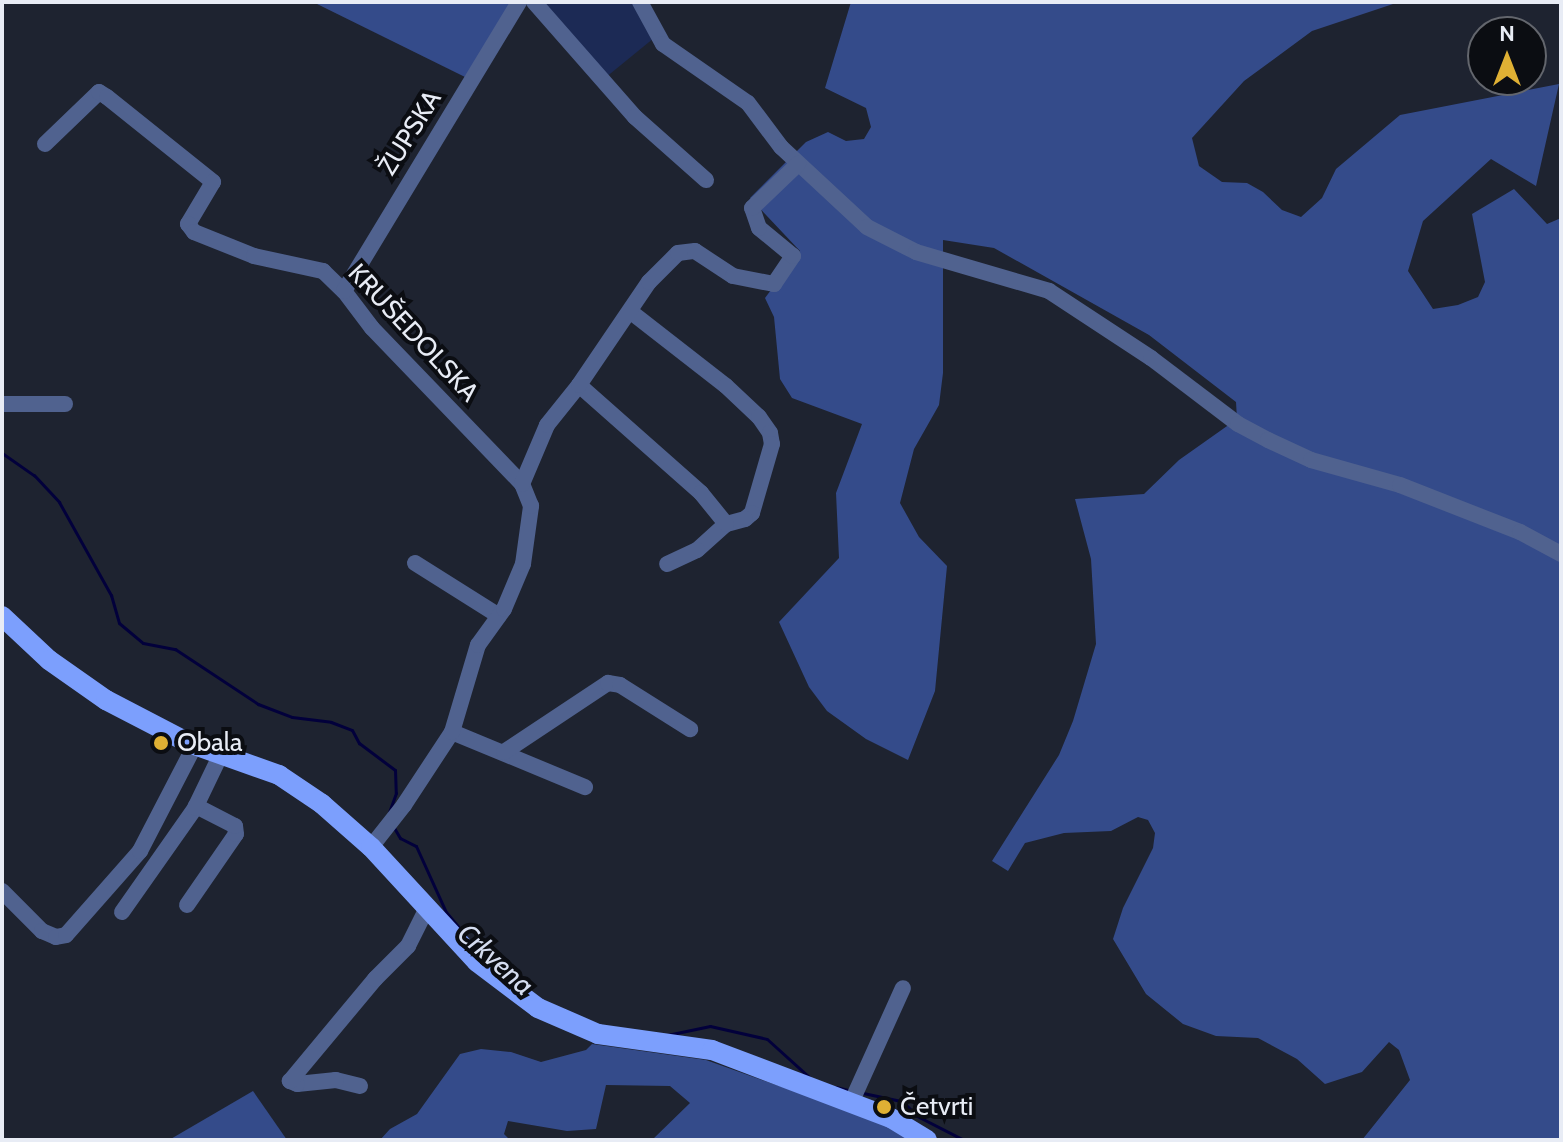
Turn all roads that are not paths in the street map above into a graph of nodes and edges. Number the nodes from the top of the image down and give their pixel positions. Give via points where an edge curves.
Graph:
1 (519, 2) edge
2 (534, 2) edge
3 (640, 2) edge
4 (45, 144) dead end
5 (798, 164) junction
6 (706, 180) dead end
7 (344, 291) junction
8 (631, 312) junction
9 (579, 385) junction
10 (2, 404) edge
11 (65, 404) dead end
12 (522, 484) junction
13 (726, 524) junction
14 (1561, 554) edge
15 (415, 563) dead end
16 (667, 564) dead end
17 (2, 616) edge
18 (499, 616) junction
19 (690, 729) dead end
20 (452, 732) junction
21 (195, 745) junction
22 (504, 752) junction
23 (221, 754) junction
24 (585, 787) dead end
25 (196, 806) junction
26 (377, 840) junction
27 (2, 891) edge
28 (187, 905) dead end
29 (427, 908) junction
30 (122, 912) dead end
31 (903, 988) dead end
32 (360, 1086) dead end
33 (855, 1095) junction
34 (927, 1140) edge

1 - 7 street, ŽUPSKA
2 - 6 street via 635,117
3 - 5 street via 663,44 748,103
4 - 7 street, KRUŠEDOLSKA via 99,92 213,182 188,224 194,232 254,256 323,271
5 - 8 street via 752,208 759,228 793,256 774,284 733,276 685,250 649,282
5 - 14 street via 867,227 916,252 1049,291 1258,435 1311,460 1400,485 1520,532
7 - 12 street, KRUŠEDOLSKA via 372,328
8 - 9 street
8 - 13 street via 726,386 770,433 772,454 752,513
9 - 12 street via 547,425
9 - 13 street via 701,493
10 - 11 street
12 - 18 street via 531,506 523,564
13 - 16 street via 697,550
15 - 18 street
17 - 21 main road via 49,660 106,700
18 - 20 street via 478,645
19 - 22 street via 620,685 608,683
20 - 22 street
20 - 26 street
21 - 23 main road
21 - 27 street via 140,851 66,935 42,931
22 - 24 street
23 - 25 street
23 - 26 main road via 279,775
25 - 28 street via 235,826 236,834
25 - 30 street
26 - 29 main road
29 - 32 street via 408,946 290,1081 336,1080
29 - 33 main road via 477,962 538,1008 577,1027 712,1050
31 - 33 street
33 - 34 main road

